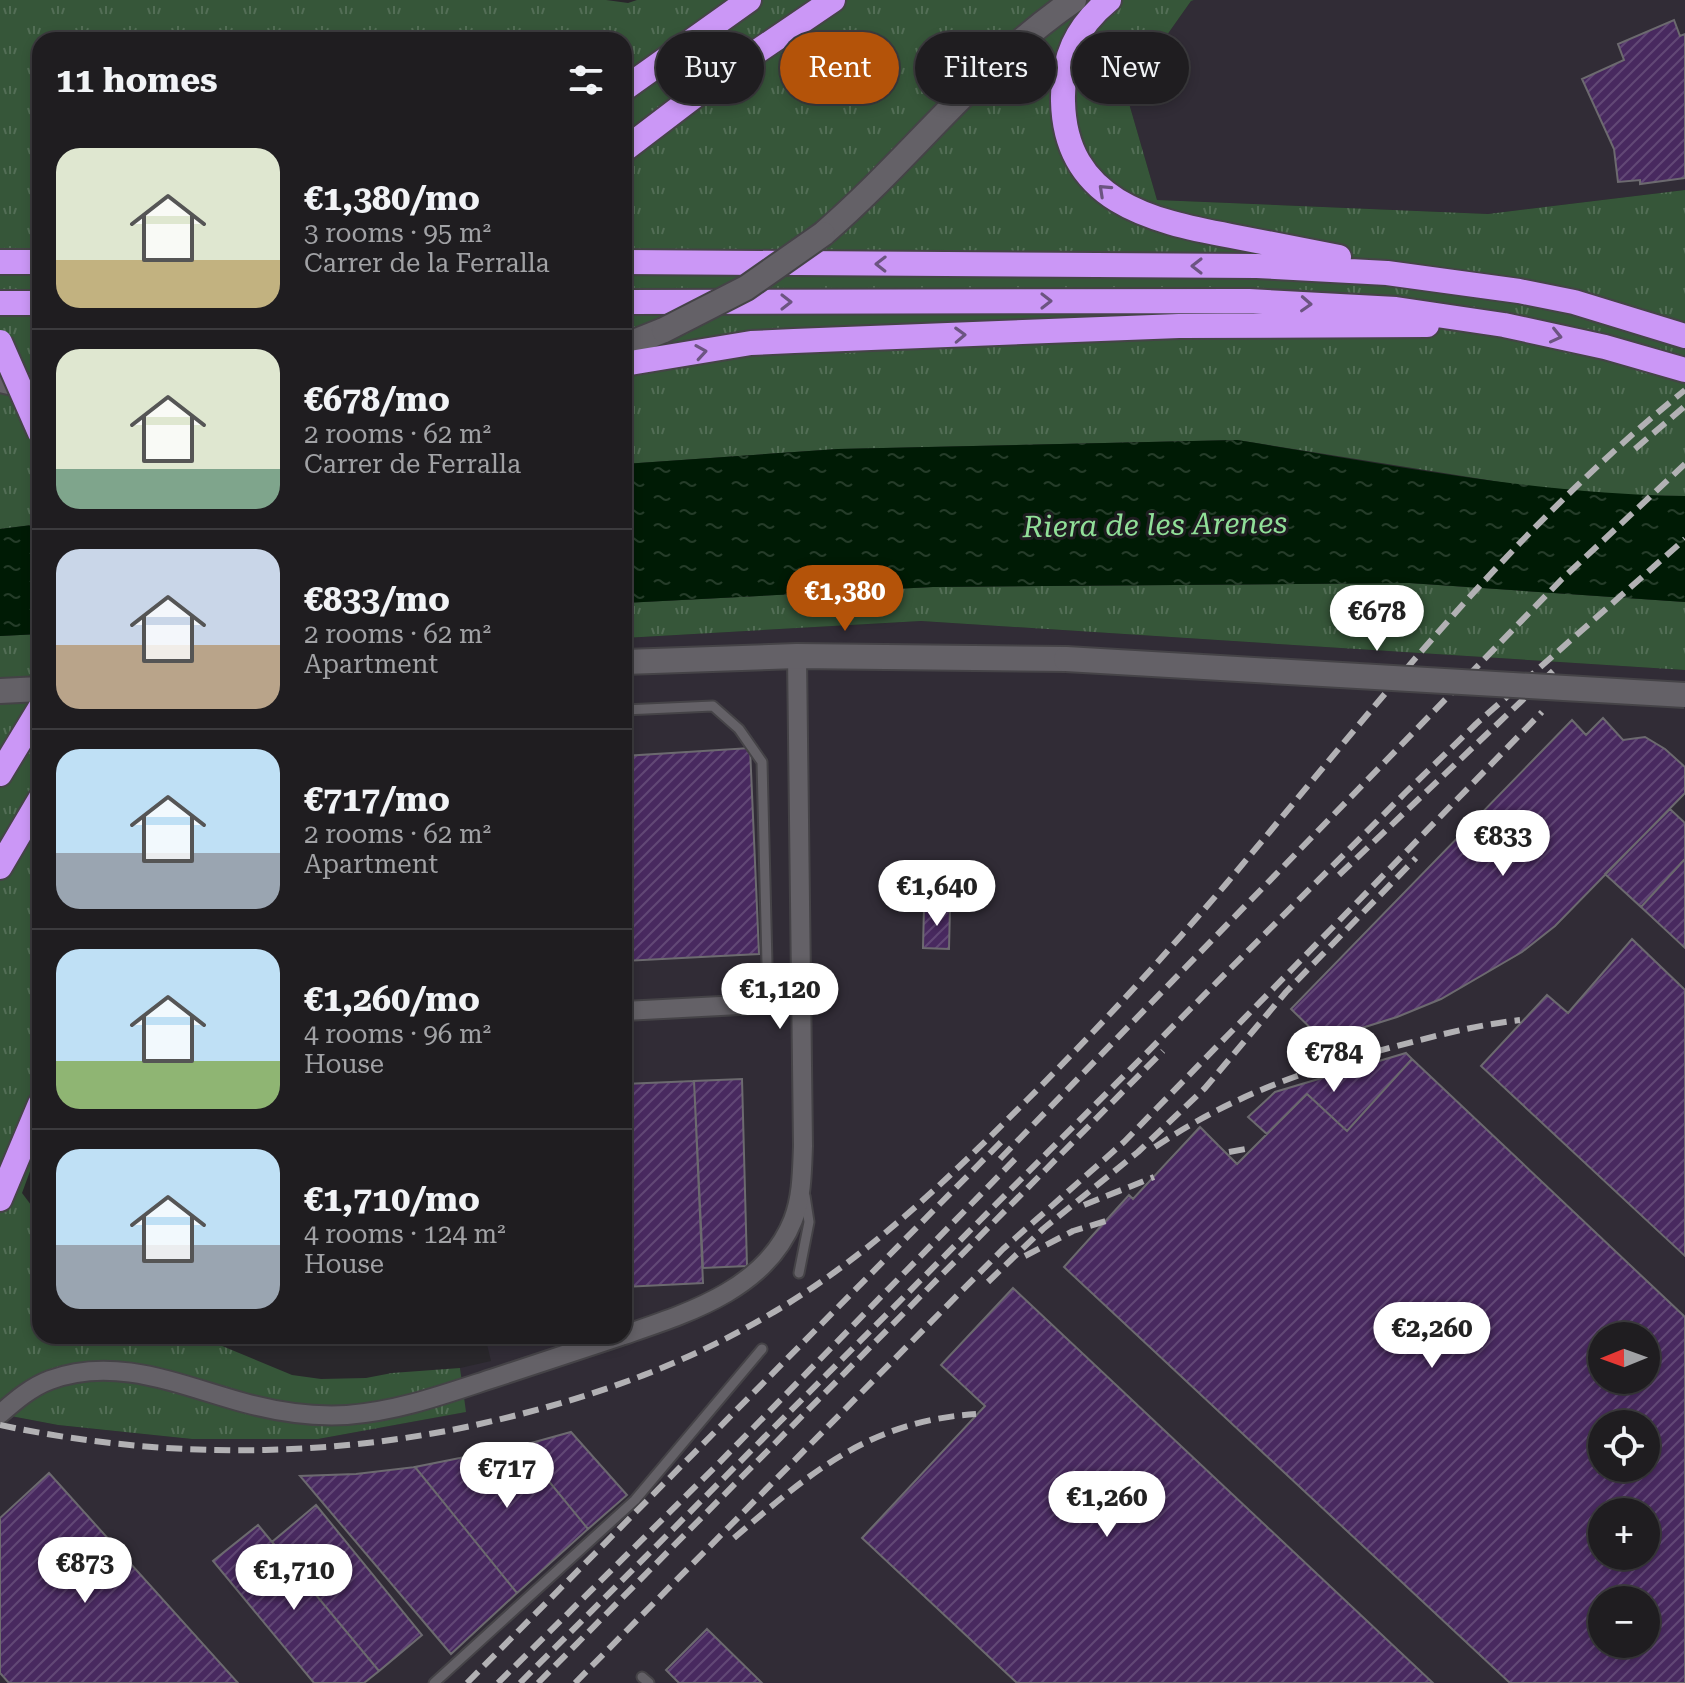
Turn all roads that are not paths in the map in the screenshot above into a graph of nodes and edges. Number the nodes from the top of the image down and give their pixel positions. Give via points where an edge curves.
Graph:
1 (749, 0) edge
2 (833, 0) edge
3 (1074, 0) edge
4 (1109, 0) edge
5 (632, 83) edge
6 (632, 144) edge
7 (0, 262) edge
8 (32, 262) edge
9 (632, 262) edge
10 (1387, 270) junction
11 (632, 302) edge
12 (0, 303) edge
13 (32, 303) edge
14 (1394, 317) junction
15 (1685, 336) edge
16 (0, 342) edge
17 (632, 343) edge
18 (632, 363) edge
19 (1685, 370) edge
20 (0, 380) edge
21 (32, 387) edge
22 (32, 415) edge
23 (797, 656) junction
24 (632, 662) edge
25 (32, 689) edge
26 (0, 691) edge
27 (1685, 695) edge
28 (632, 710) edge
29 (32, 721) edge
30 (0, 774) edge
31 (32, 812) edge
32 (0, 867) edge
33 (800, 1002) junction
34 (768, 1004) junction
35 (632, 1011) edge
36 (32, 1123) edge
37 (802, 1177) junction
38 (0, 1199) edge
39 (799, 1273) dead end
40 (632, 1332) edge
41 (598, 1344) edge
42 (762, 1349) dead end
43 (0, 1414) edge
44 (434, 1683) edge

1 - 5 highway
2 - 6 highway
3 - 17 street, bridge via 990,68 823,234 746,288
10 -> 4 highway via 1173,225 1106,195 1081,164 1065,130 1063,84 1077,33
7 - 8 highway
10 -> 9 highway
10 - 15 highway via 1574,302
11 -> 14 highway via 1249,301
12 - 13 highway
18 -> 14 highway via 751,343
14 -> 19 highway via 1480,320
16 - 22 highway, bridge
20 - 21 street
23 - 24 street
23 - 27 street, bridge via 1066,659
23 - 33 street
25 - 26 street
28 - 34 lane via 713,706 739,729 762,762
29 - 30 highway
31 - 32 highway
33 - 34 street
33 - 37 street
34 - 35 street
36 - 38 highway
37 - 39 lane via 809,1222
37 - 40 street via 793,1219 765,1264 705,1305
41 - 43 street via 426,1401 371,1412 296,1413 140,1373 102,1370 48,1381
42 - 44 lane via 635,1500

